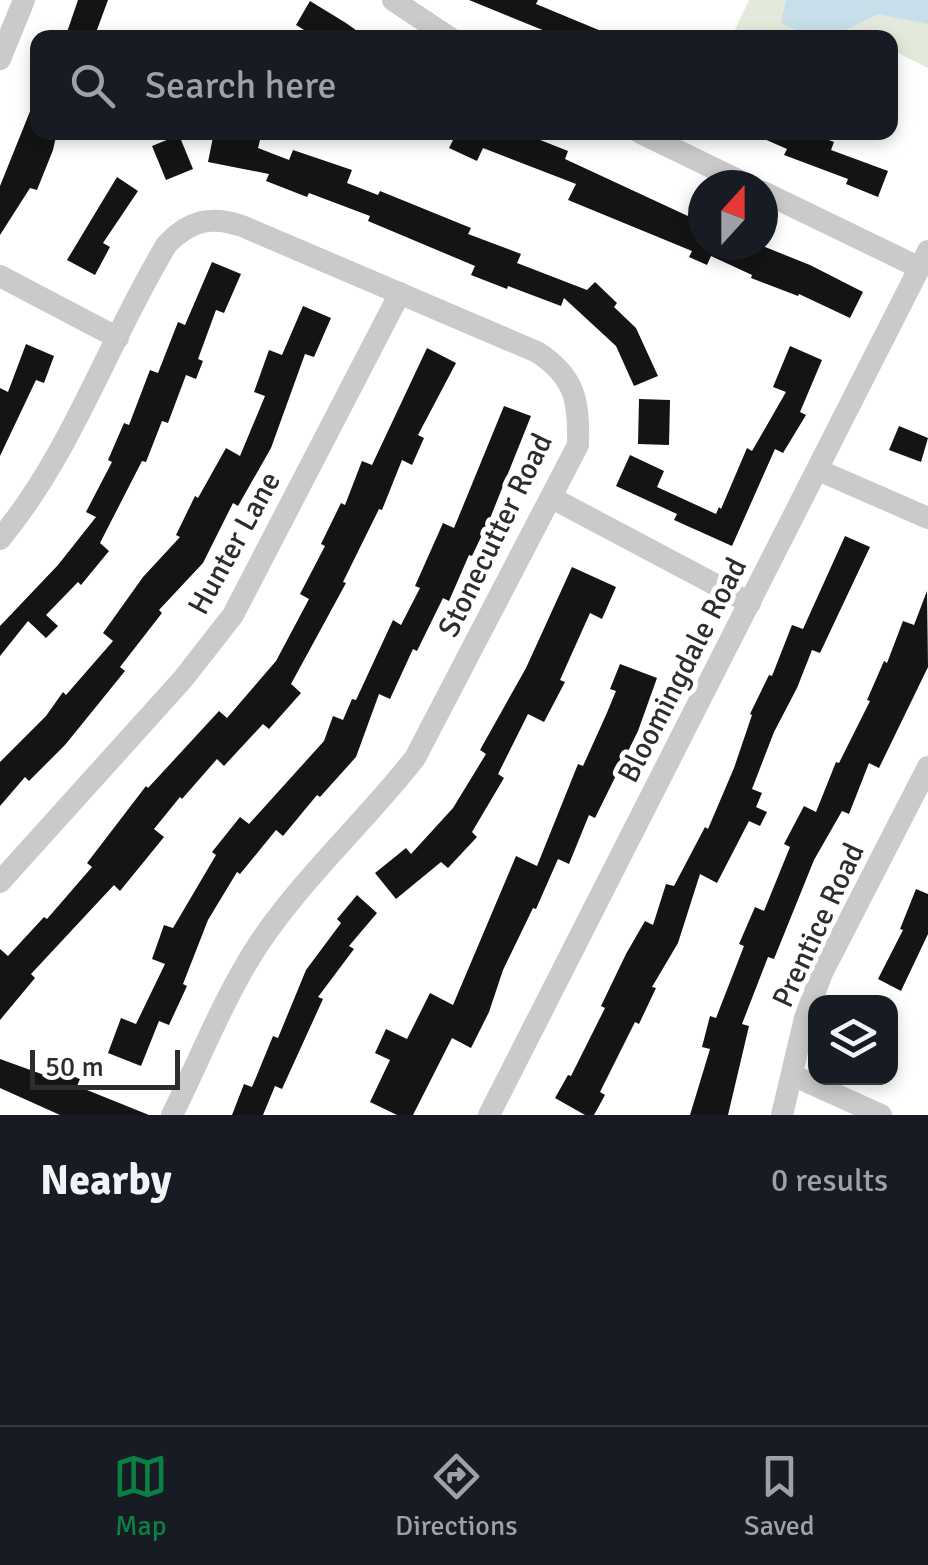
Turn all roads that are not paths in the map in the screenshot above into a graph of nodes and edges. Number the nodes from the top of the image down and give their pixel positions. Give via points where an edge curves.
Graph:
1 (24, 0) edge
2 (393, 0) edge
3 (438, 30) edge
4 (0, 59) edge
5 (655, 140) edge
6 (717, 170) edge
7 (778, 198) edge
8 (924, 260) edge
9 (0, 276) edge
10 (400, 293) junction
11 (118, 338) junction
12 (818, 470) junction
13 (552, 498) junction
14 (928, 518) edge
15 (0, 539) edge
16 (750, 603) junction
17 (928, 766) edge
18 (0, 882) edge
19 (792, 1075) junction
20 (172, 1115) edge
21 (489, 1115) edge
22 (782, 1115) edge
23 (881, 1115) edge

1 - 4 street
2 - 3 street
5 - 6 street
7 - 8 street
8 - 12 street, Bloomingdale Road
9 - 11 street
10 - 11 street, Stonecutter Road via 242,226 202,220 167,244
10 - 13 street, Stonecutter Road via 537,352 566,378 579,412 578,445
10 - 18 street, Hunter Lane via 233,616
11 - 15 street, Stonecutter Road via 60,450
12 - 14 street
12 - 16 street, Bloomingdale Road
13 - 16 street
13 - 20 street, Stonecutter Road via 415,758 257,947
16 - 21 street, Bloomingdale Road
17 - 19 street, Prentice Road via 822,973
19 - 22 street, Prentice Road
19 - 23 street

